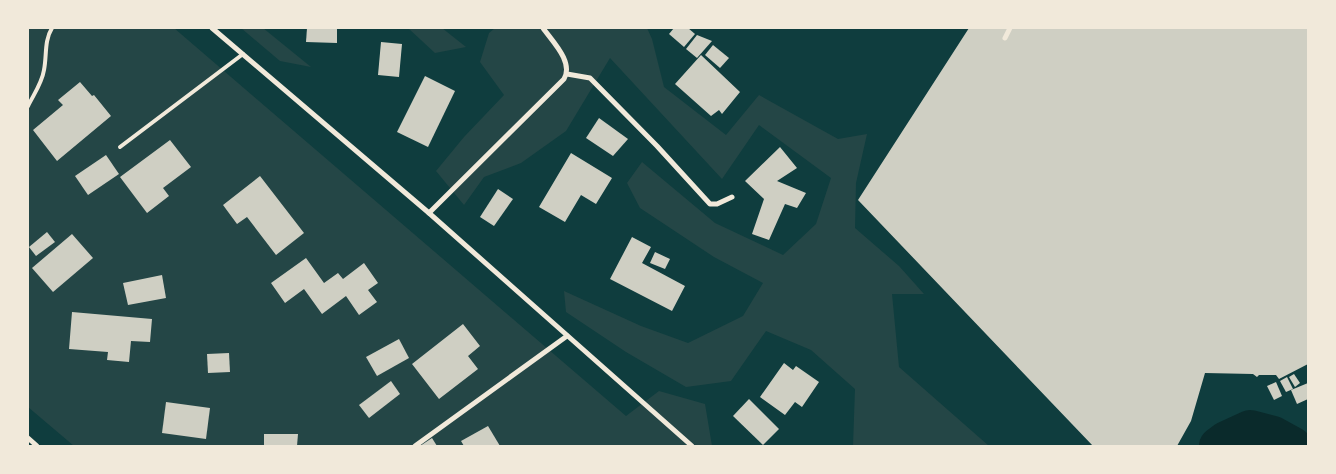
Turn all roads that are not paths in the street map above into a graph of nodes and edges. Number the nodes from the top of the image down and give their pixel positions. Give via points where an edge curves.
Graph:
1 (52, 28) edge
2 (212, 28) edge
3 (543, 28) edge
4 (1010, 28) edge
5 (1005, 38) dead end
6 (243, 54) junction
7 (567, 74) junction
8 (28, 106) edge
9 (120, 147) dead end
10 (732, 197) dead end
11 (429, 213) junction
12 (567, 336) junction
13 (28, 438) edge
14 (37, 446) edge
15 (415, 446) edge
16 (692, 446) edge

1 - 8 lane via 41,81
2 - 6 street
3 - 7 street via 566,62
4 - 5 street
6 - 9 lane
6 - 11 street
7 - 10 street via 590,78 710,204
7 - 11 street
11 - 12 street
12 - 15 street
12 - 16 street
13 - 14 street

